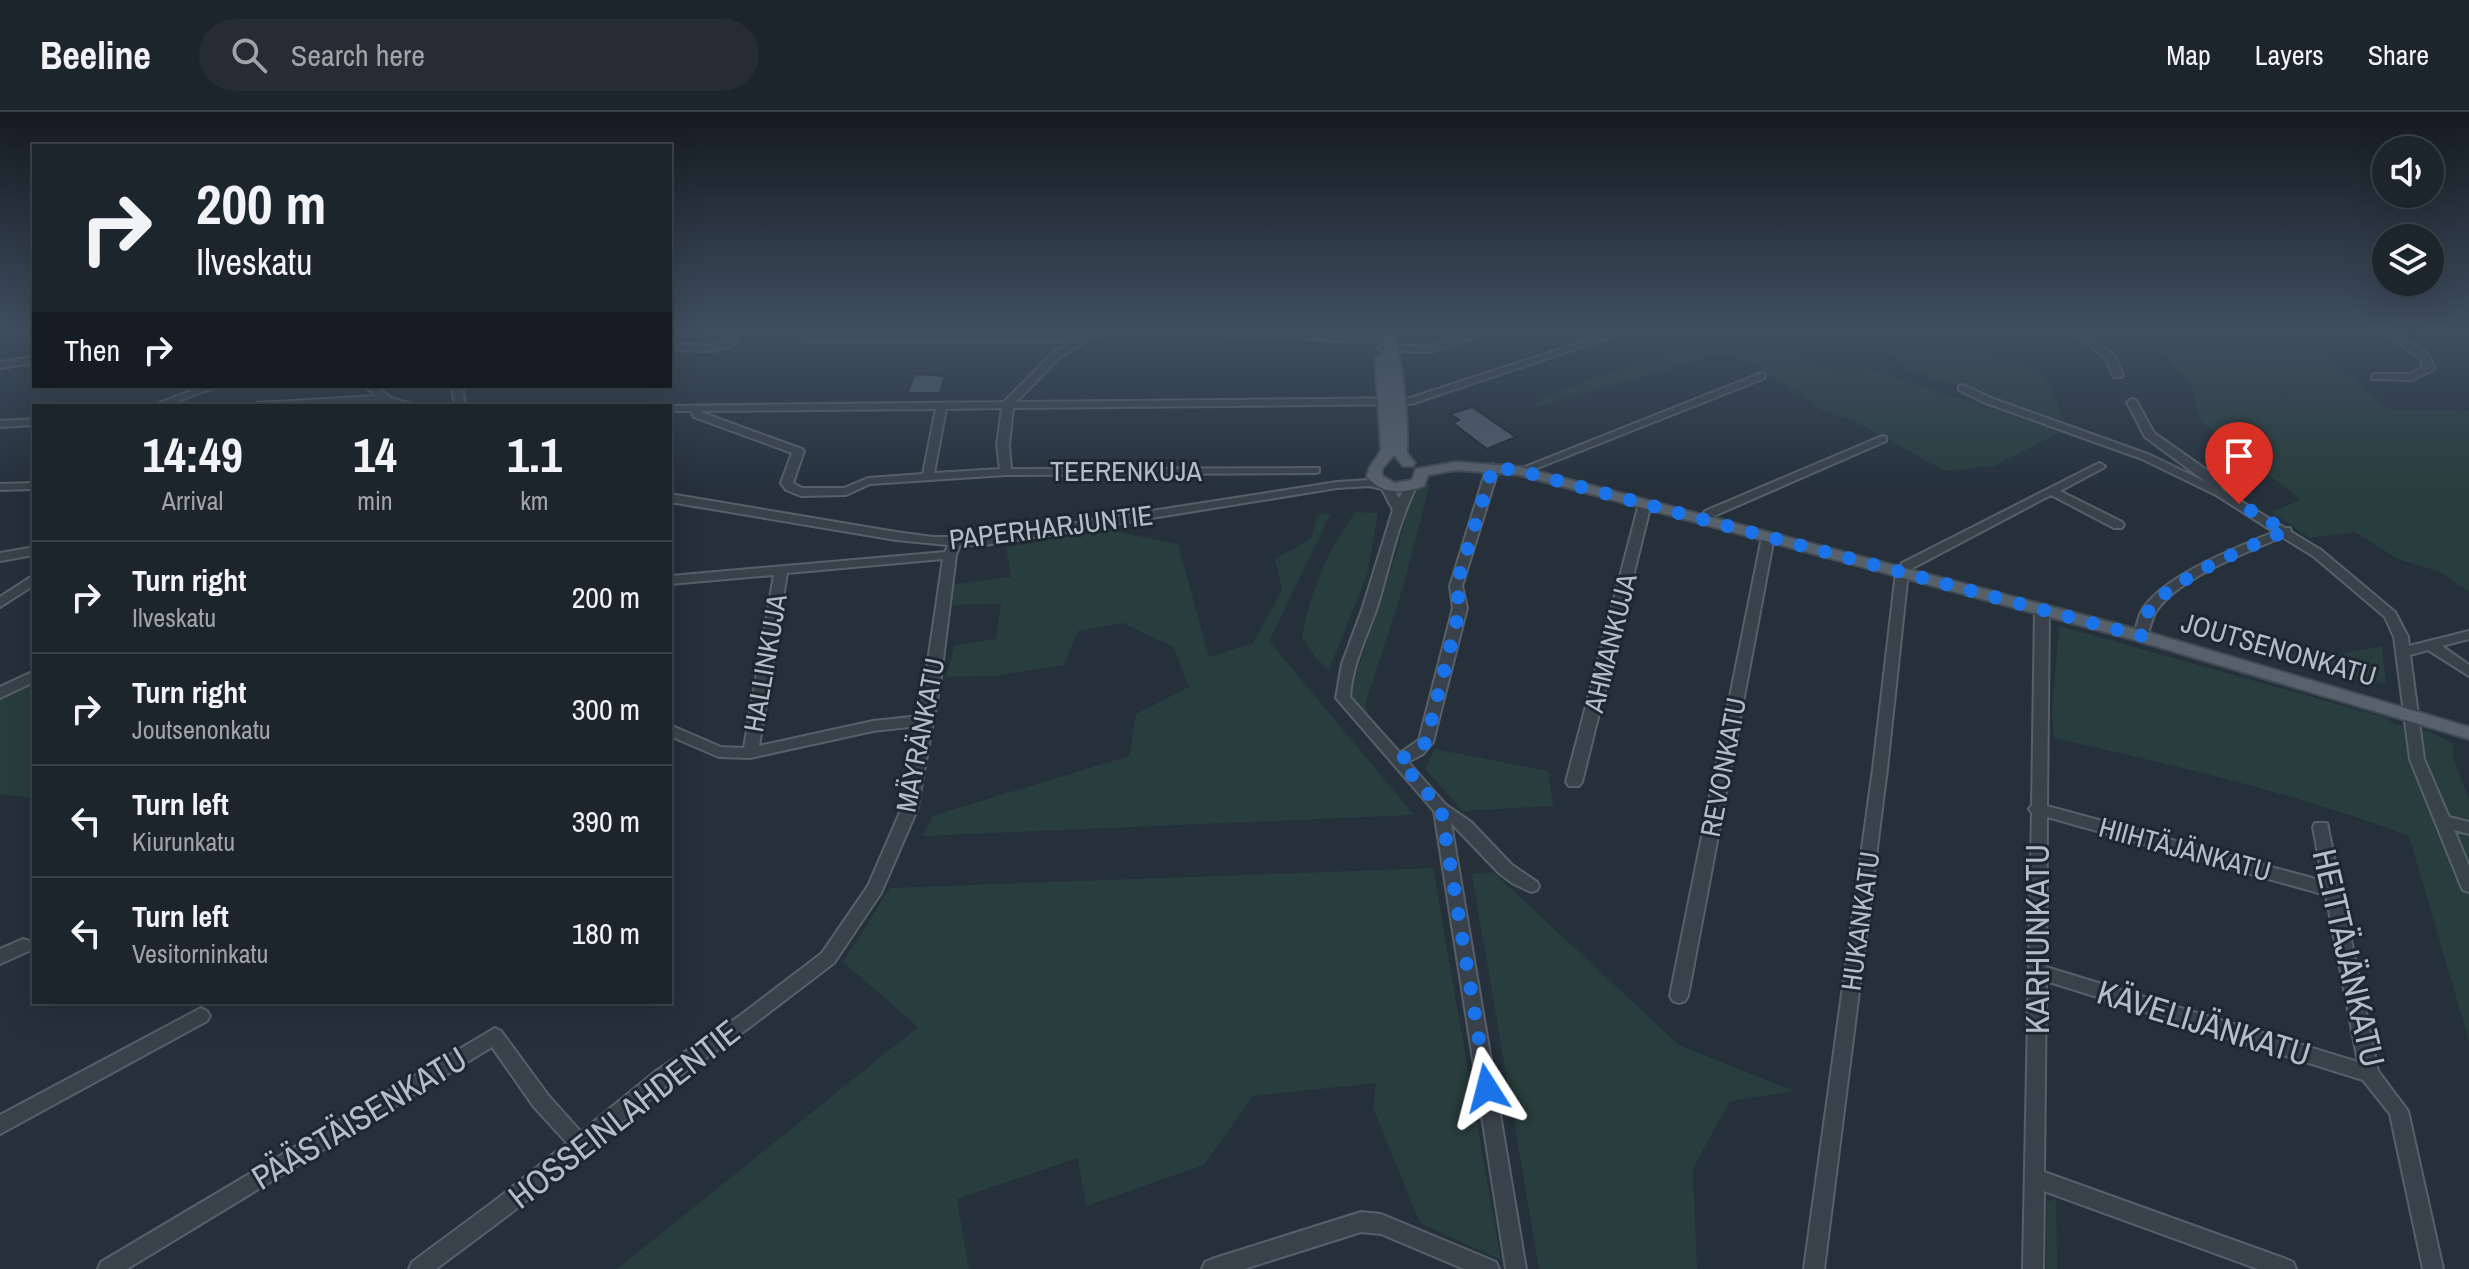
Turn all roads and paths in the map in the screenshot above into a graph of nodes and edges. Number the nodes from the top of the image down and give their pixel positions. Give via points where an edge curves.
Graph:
1 (1027, 385) edge
2 (1391, 385) edge
3 (1465, 385) edge
4 (1738, 385) edge
5 (207, 388) edge
6 (372, 388) edge
7 (1963, 388) dead end
8 (386, 399) junction
9 (1392, 401) junction
10 (2132, 402) dead end
11 (162, 404) edge
12 (294, 404) edge
13 (405, 404) edge
14 (942, 404) junction
15 (1008, 404) junction
16 (672, 408) edge
17 (696, 408) junction
18 (32, 422) edge
19 (0, 424) edge
20 (1882, 439) dead end
21 (2099, 466) dead end
22 (1493, 467) junction
23 (1375, 468) junction
24 (1415, 468) junction
25 (1315, 470) dead end
26 (1521, 471) junction
27 (1006, 472) junction
28 (928, 477) junction
29 (1337, 485) junction
30 (32, 486) edge
31 (0, 487) edge
32 (1387, 487) junction
33 (1410, 487) junction
34 (2052, 491) junction
35 (2220, 493) junction
36 (672, 498) edge
37 (1645, 504) junction
38 (1398, 508) junction
39 (1706, 521) junction
40 (2118, 525) dead end
41 (2286, 531) junction
42 (1768, 537) junction
43 (952, 549) junction
44 (32, 551) edge
45 (0, 557) edge
46 (781, 572) junction
47 (1902, 572) junction
48 (32, 580) edge
49 (672, 580) edge
50 (0, 603) edge
51 (2042, 610) junction
52 (2469, 635) edge
53 (2141, 636) junction
54 (2430, 645) junction
55 (2403, 652) junction
56 (2469, 671) edge
57 (32, 677) edge
58 (0, 693) edge
59 (2409, 714) junction
60 (925, 720) junction
61 (672, 731) edge
62 (2469, 733) edge
63 (750, 753) junction
64 (1399, 760) junction
65 (1574, 782) dead end
66 (1441, 809) junction
67 (2037, 809) junction
68 (2444, 822) junction
69 (2321, 827) dead end
70 (2469, 828) edge
71 (1531, 886) dead end
72 (2469, 886) edge
73 (2332, 890) junction
74 (23, 946) dead end
75 (0, 957) edge
76 (828, 958) joint
77 (2038, 972) junction
78 (1679, 996) dead end
79 (201, 1016) dead end
80 (2369, 1074) junction
81 (0, 1125) edge
82 (579, 1143) junction
83 (2035, 1178) junction
84 (108, 1269) edge
85 (419, 1269) edge
86 (1212, 1269) edge
87 (1489, 1269) edge
88 (1516, 1269) edge
89 (1814, 1269) edge
90 (2033, 1269) edge
91 (2286, 1269) edge
92 (2433, 1269) edge

1 - 15 street
2 - 9 main road
3 - 9 street via 1421,400
4 - 26 street
5 - 11 street
6 - 8 street
7 - 35 street via 2146,457
8 - 12 street
8 - 13 street
9 - 15 street
9 - 23 main road via 1388,453
9 - 24 main road via 1400,454
10 - 35 street via 2149,435 2207,475
14 - 15 street
14 - 17 street
14 - 28 street
15 - 27 street
16 - 17 street
17 - 28 street, TEERENKUJA via 698,415 798,451 787,483 801,492 846,491 868,481
18 - 19 street
20 - 39 street via 1709,514
21 - 34 street
22 - 24 main road, JOUTSENONKATU
22 - 26 main road, JOUTSENONKATU
22 - 64 street via 1456,586 1460,608 1426,742
23 - 24 main road, JOUTSENONKATU via 1392,461
23 - 29 street, PAPERHARJUNTIE
23 - 32 main road via 1374,477
24 - 33 main road via 1421,480
25 - 27 street, TEERENKUJA
26 - 37 main road, JOUTSENONKATU
27 - 28 street, TEERENKUJA
29 - 32 street, PAPERHARJUNTIE
29 - 43 street, PAPERHARJUNTIE
30 - 31 street
32 - 33 main road
32 - 38 street
33 - 38 street
34 - 40 street
34 - 47 street
35 - 41 street
36 - 43 street, PAPERHARJUNTIE
37 - 39 main road, JOUTSENONKATU
37 - 65 street, AHMANKUJA
38 - 64 street via 1343,678 1343,698
39 - 42 main road, JOUTSENONKATU
41 - 53 street via 2166,592 2148,612
41 - 55 street via 2390,615
42 - 47 main road, JOUTSENONKATU
42 - 78 street, REVONKATU
43 - 46 street
43 - 60 street, MÄYRÄNKATU
44 - 45 street
46 - 49 street
46 - 63 street, HALLINKUJA
47 - 51 main road, JOUTSENONKATU
47 - 89 street, HUKANKATU
48 - 50 street
51 - 53 main road, JOUTSENONKATU
51 - 67 street, KARHUNKATU
52 - 54 street
53 - 59 main road, JOUTSENONKATU
54 - 55 street
54 - 56 street
55 - 59 street
57 - 58 street
59 - 62 main road, JOUTSENONKATU
59 - 68 street via 2417,759
60 - 63 street
60 - 76 street, MÄYRÄNKATU via 909,810 875,889
61 - 63 street via 719,752
64 - 66 street
66 - 71 street via 1456,816 1500,866
66 - 88 street
67 - 73 street, HIIHTÄJÄNKATU
67 - 77 street, KARHUNKATU
68 - 70 street
68 - 72 street
69 - 73 street, HEITTÄJÄNKATU
73 - 80 street, HEITTÄJÄNKATU
74 - 75 street
76 - 82 street, HOSSEINLAHDENTIE
77 - 80 street, KÄVELIJÄNKATU
77 - 83 street, KARHUNKATU
79 - 81 street
80 - 92 street, HEITTÄJÄNKATU via 2399,1111
82 - 84 street, PÄÄSTÄISENKATU via 495,1036
82 - 85 street, HOSSEINLAHDENTIE
83 - 90 street, KARHUNKATU
83 - 91 street
86 - 87 street via 1361,1222 1381,1224

